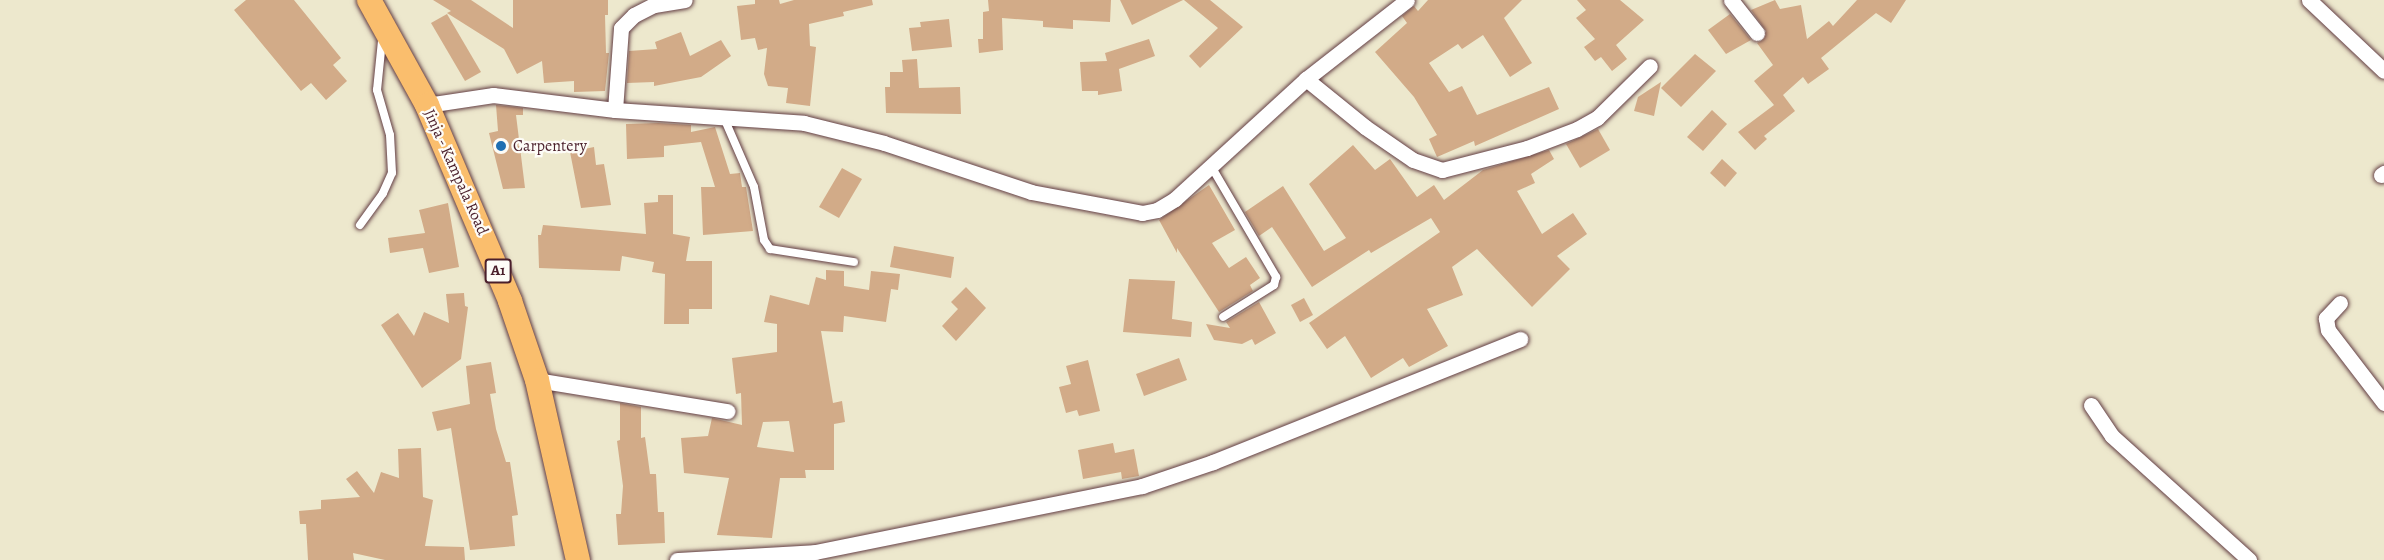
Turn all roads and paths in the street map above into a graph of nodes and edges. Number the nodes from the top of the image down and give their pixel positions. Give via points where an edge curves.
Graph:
1 (685, 0) edge
2 (1407, 0) edge
3 (1731, 0) edge
4 (2310, 0) edge
5 (375, 9) edge
6 (1757, 33) dead end
7 (1650, 66) dead end
8 (2383, 69) edge
9 (1306, 79) junction
10 (427, 105) junction
11 (615, 110) junction
12 (724, 118) junction
13 (1211, 166) junction
14 (360, 225) dead end
15 (854, 262) dead end
16 (2340, 303) dead end
17 (1223, 317) dead end
18 (1520, 339) dead end
19 (537, 380) junction
20 (2384, 404) edge
21 (2091, 405) dead end
22 (727, 411) dead end
23 (776, 558) edge
24 (578, 560) edge
25 (677, 560) edge
26 (2249, 560) edge

1 - 11 street via 654,5 634,15 621,28
2 - 9 street
3 - 6 street
4 - 8 street
5 - 10 highway, Jinja - Kampala Road / A1
5 - 14 lane via 383,58 377,90 390,135 392,173
7 - 9 street via 1597,118 1577,129 1527,148 1442,170 1413,160 1365,128
9 - 13 street
10 - 11 street via 493,95
10 - 19 highway, Jinja - Kampala Road / A1 via 476,216
11 - 12 street
12 - 13 street via 804,123 884,143 1031,192 1125,213 1156,210 1175,199
12 - 15 lane via 754,187 764,240 770,249
13 - 17 lane via 1276,277 1274,285
16 - 20 street via 2326,318 2328,330
18 - 23 street via 1214,462 1142,486
19 - 22 street
19 - 24 highway, Jinja - Kampala Road / A1
21 - 26 street via 2112,436
23 - 25 street

